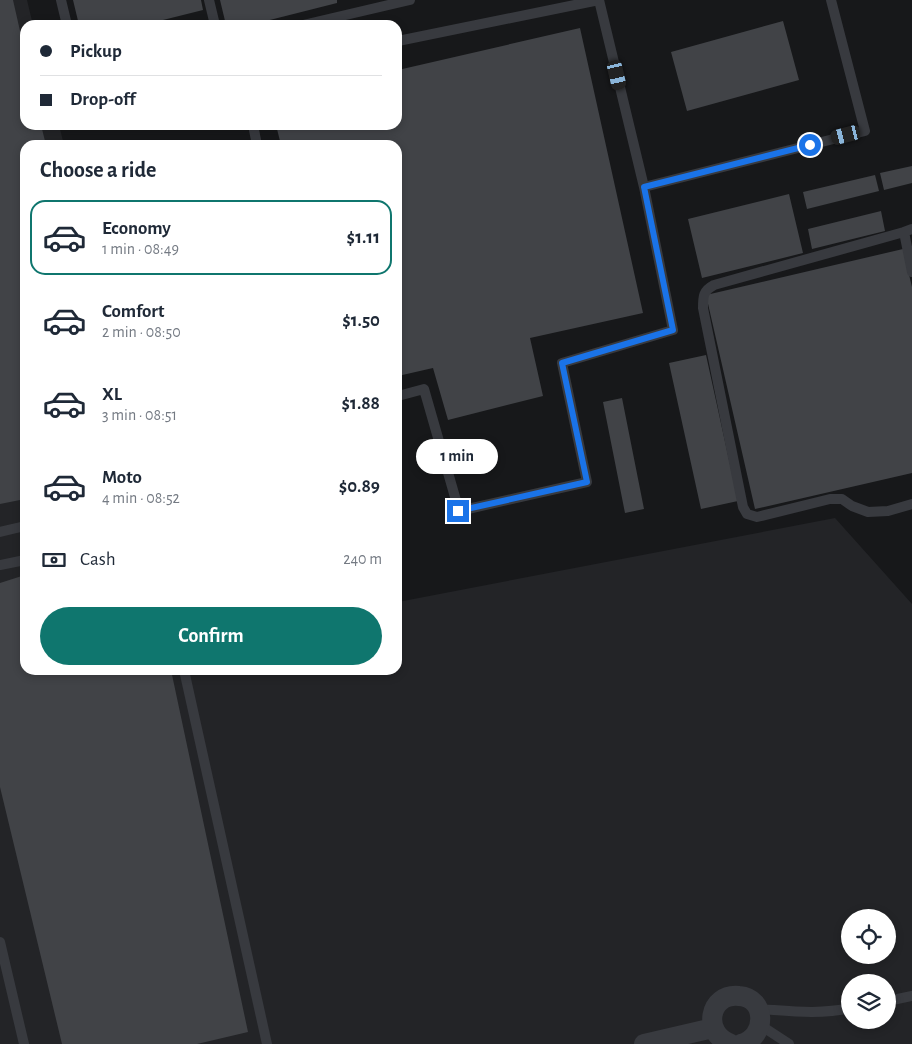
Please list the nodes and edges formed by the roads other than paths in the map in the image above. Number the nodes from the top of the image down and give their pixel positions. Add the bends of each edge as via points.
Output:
1 (61, 0) edge
2 (209, 0) edge
3 (410, 0) edge
4 (599, 0) edge
5 (831, 0) edge
6 (386, 3) edge
7 (66, 20) edge
8 (214, 20) edge
9 (322, 20) edge
10 (402, 40) edge
11 (644, 187) junction
12 (908, 231) edge
13 (912, 272) edge
14 (402, 395) edge
15 (912, 504) edge
16 (20, 527) edge
17 (0, 532) edge
18 (20, 561) edge
19 (0, 565) edge
20 (185, 675) edge
21 (0, 942) edge
22 (912, 996) edge
23 (896, 999) edge
24 (841, 1010) edge
25 (759, 1017) junction
26 (713, 1028) junction
27 (24, 1044) edge
28 (266, 1044) edge
29 (644, 1044) edge
30 (731, 1044) edge
31 (741, 1044) edge
32 (789, 1044) edge

1 - 7 lane
2 - 8 lane
3 - 6 lane
4 - 10 lane
4 - 11 lane
5 - 11 lane via 865,130
6 - 9 lane
11 - 14 lane via 673,330 562,363 587,482 458,511 424,389
12 - 13 lane
12 - 15 lane via 714,285 703,295 703,308 741,501 747,514 757,517 830,499 842,499 868,512 888,511
16 - 17 lane
18 - 19 lane
20 - 28 lane
21 - 27 lane
22 - 23 lane
24 - 25 lane
25 - 26 street via 749,999 730,996 718,1003 712,1015
25 - 31 street via 755,1036
25 - 32 lane
26 - 29 street
26 - 30 street via 720,1039

